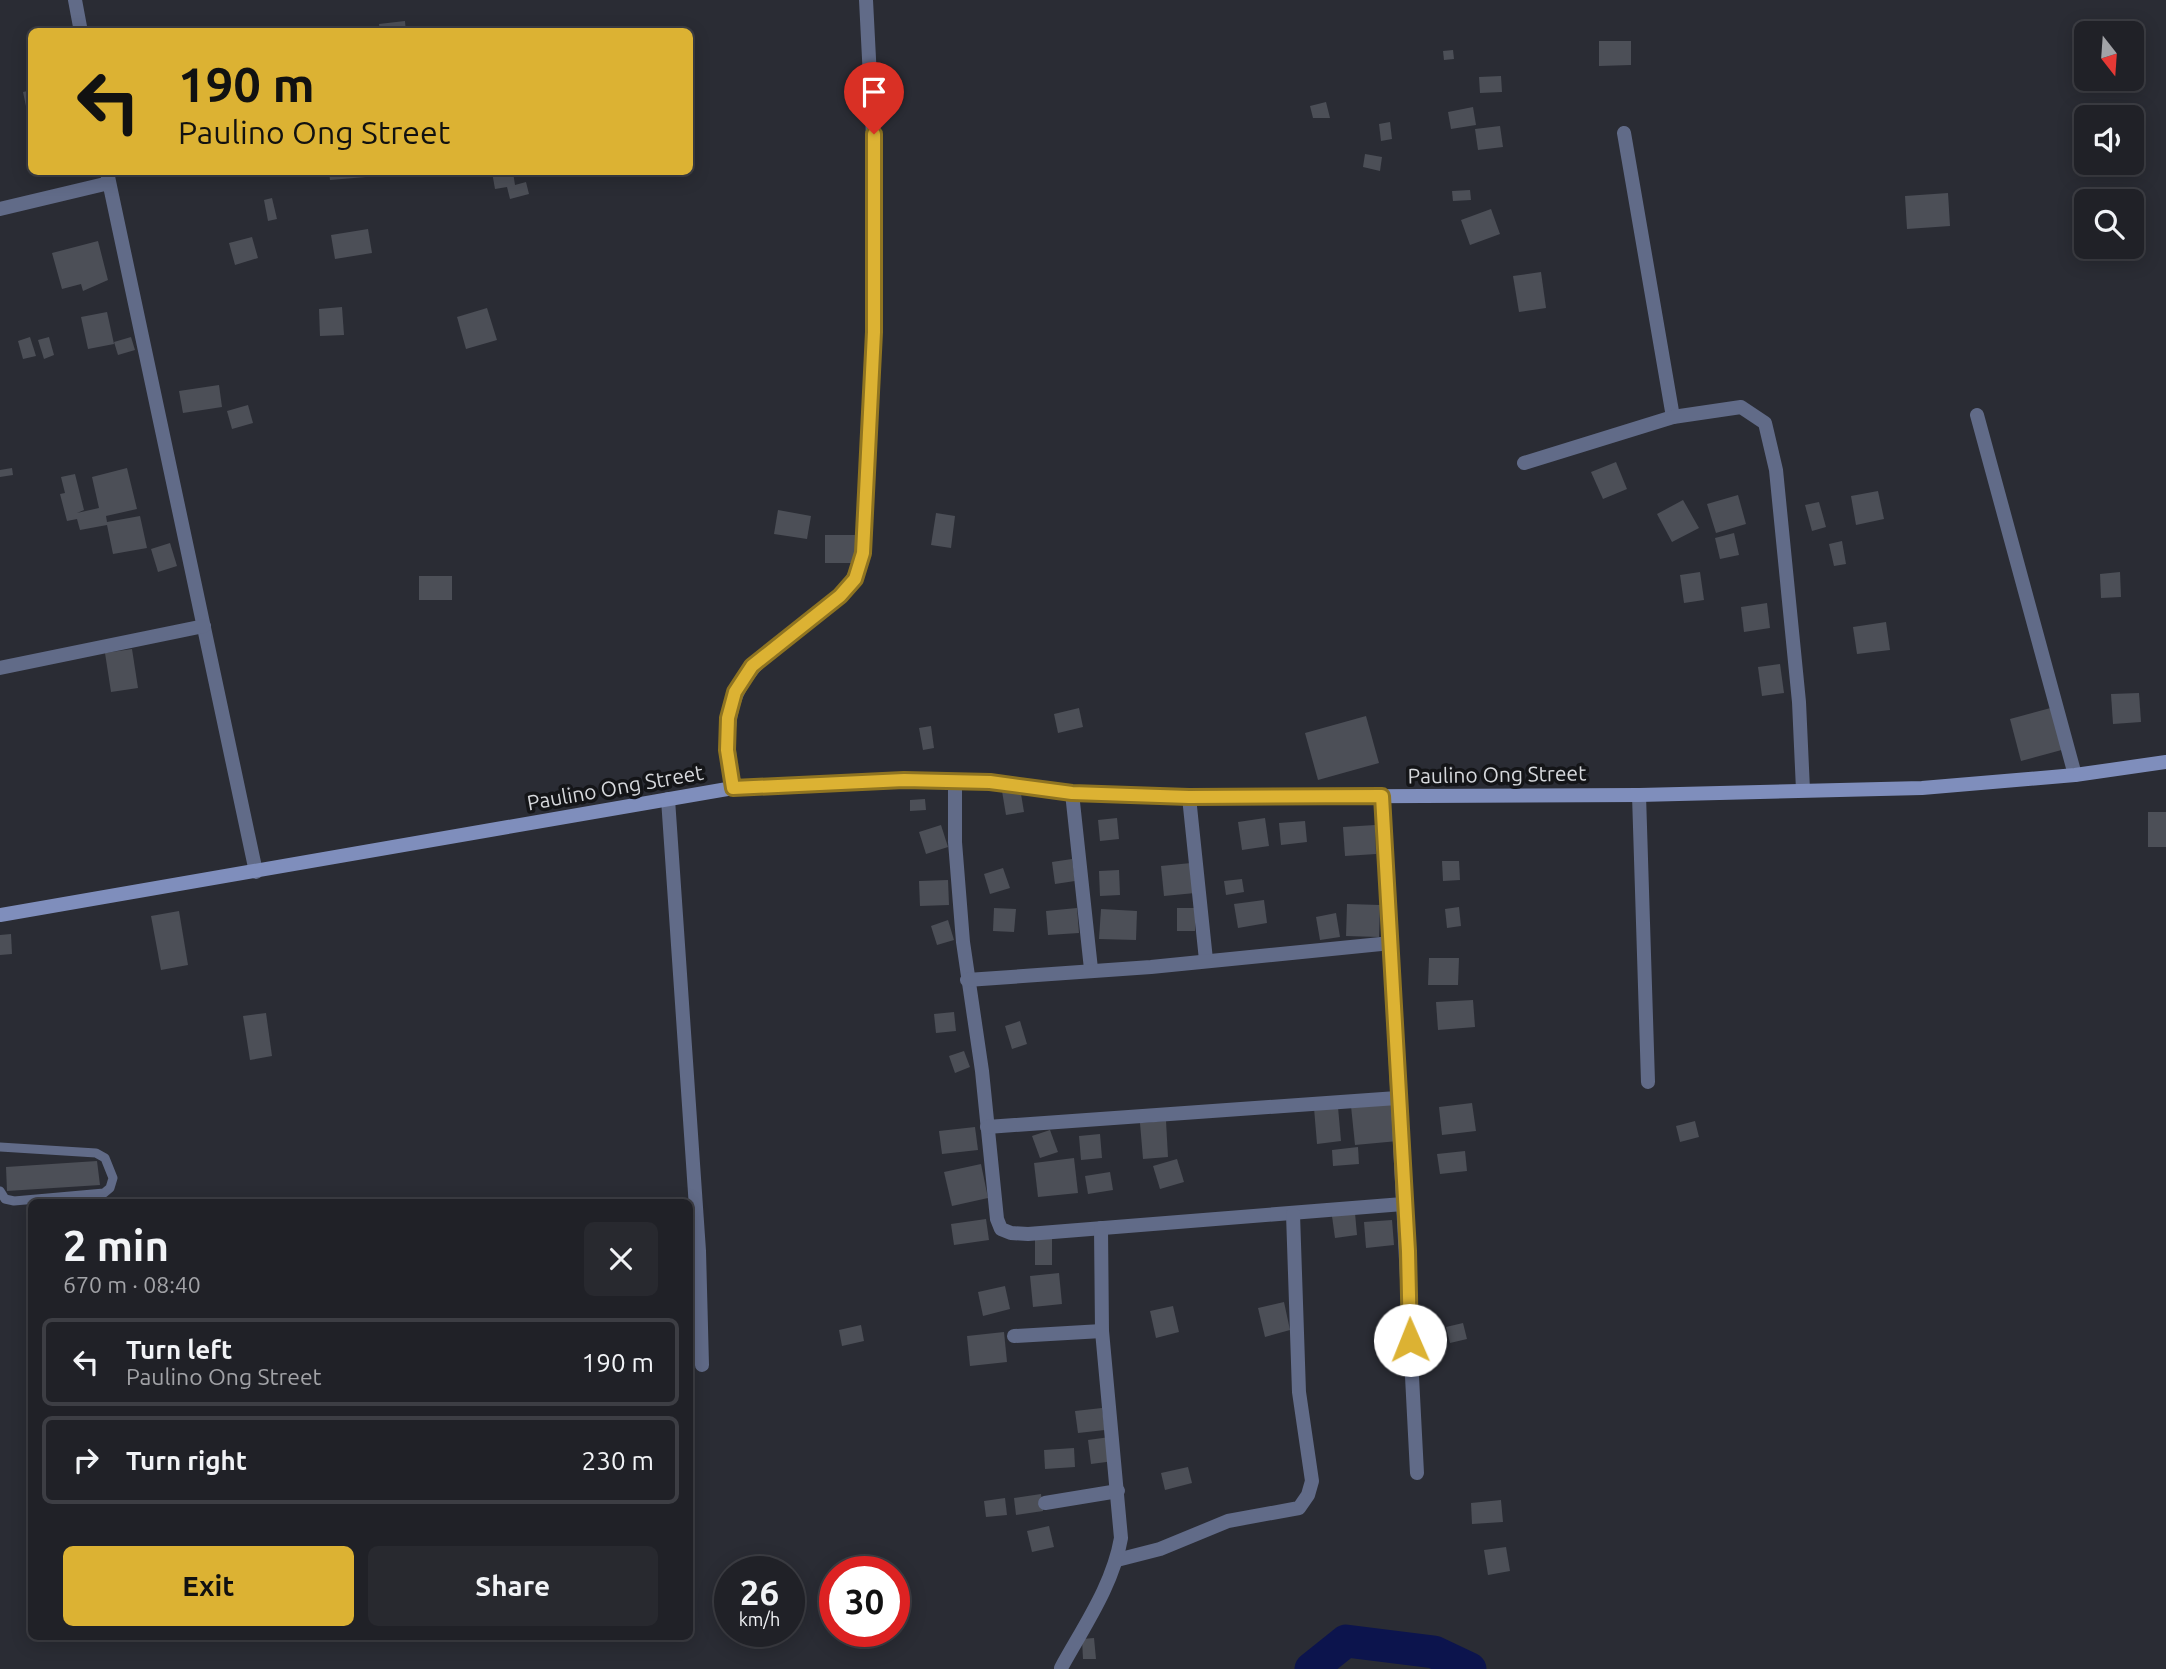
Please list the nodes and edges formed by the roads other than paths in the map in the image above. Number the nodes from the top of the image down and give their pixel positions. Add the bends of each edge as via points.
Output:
1 (75, 0) edge
2 (866, 0) edge
3 (80, 28) edge
4 (1624, 133) dead end
5 (108, 177) edge
6 (0, 209) edge
7 (1977, 415) dead end
8 (1673, 417) junction
9 (1524, 463) dead end
10 (204, 626) junction
11 (0, 668) edge
12 (2166, 762) edge
13 (2075, 775) junction
14 (955, 783) junction
15 (733, 788) junction
16 (1803, 790) junction
17 (1072, 793) junction
18 (1639, 795) junction
19 (1382, 796) junction
20 (1189, 797) junction
21 (668, 799) junction
22 (256, 872) junction
23 (0, 915) edge
24 (1391, 943) junction
25 (1206, 960) junction
26 (1091, 969) junction
27 (967, 980) junction
28 (1648, 1082) dead end
29 (1397, 1098) junction
30 (987, 1127) junction
31 (0, 1147) edge
32 (0, 1191) edge
33 (37, 1199) edge
34 (28, 1200) edge
35 (1403, 1204) junction
36 (1293, 1214) junction
37 (1101, 1228) junction
38 (1102, 1331) junction
39 (1014, 1336) dead end
40 (702, 1365) dead end
41 (1418, 1473) dead end
42 (1118, 1491) junction
43 (1045, 1503) dead end
44 (1117, 1560) junction
45 (1061, 1668) edge

1 - 3 street
2 - 15 street via 874,156 874,332 863,553 855,579 840,596 752,666 735,692 727,750
4 - 8 street
5 - 6 street
5 - 10 street
7 - 13 street
8 - 9 street
8 - 16 street via 1741,407 1765,423 1770,437 1799,702
10 - 11 street
10 - 22 street
12 - 13 street, Paulino Ong Street
13 - 16 street, Paulino Ong Street via 1922,788
14 - 15 street, Paulino Ong Street via 847,781
14 - 17 street, Paulino Ong Street via 990,782
14 - 27 street via 955,842
15 - 21 street, Paulino Ong Street
16 - 18 street, Paulino Ong Street
17 - 20 street, Paulino Ong Street
17 - 26 street
18 - 19 street, Paulino Ong Street
18 - 28 street
19 - 20 street, Paulino Ong Street
19 - 24 street
20 - 25 street
21 - 22 street, Paulino Ong Street
21 - 40 street
22 - 23 street, Paulino Ong Street
24 - 25 street
24 - 29 street
25 - 26 street
26 - 27 street
27 - 30 street
29 - 30 street
29 - 35 street
30 - 37 street via 1000,1229 1028,1234
31 - 33 lane via 96,1153 105,1158 113,1178 110,1188 96,1194
32 - 34 lane via 5,1199
35 - 36 street
35 - 41 street
36 - 37 street
36 - 44 street via 1299,1392 1312,1481 1308,1495 1299,1508 1228,1521 1160,1549
37 - 38 street
38 - 39 street
38 - 42 street
42 - 43 street
42 - 44 street via 1121,1538
44 - 45 street

